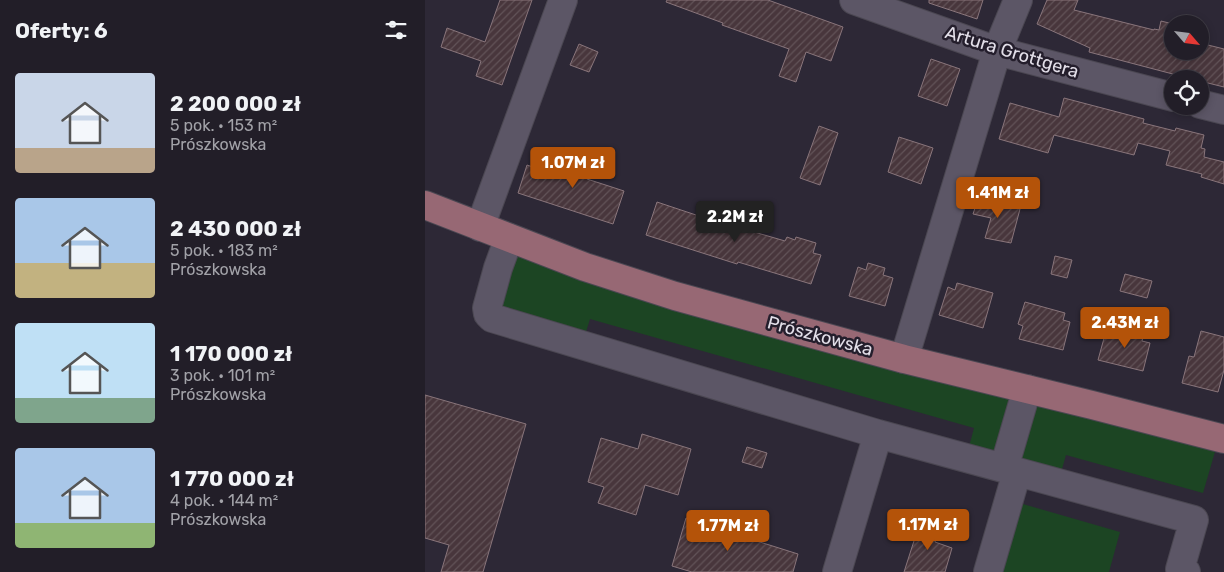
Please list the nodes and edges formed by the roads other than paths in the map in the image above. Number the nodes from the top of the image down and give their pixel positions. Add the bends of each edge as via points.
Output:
1 (563, 0) edge
2 (854, 0) edge
3 (1018, 0) edge
4 (997, 51) junction
5 (1164, 95) edge
6 (1209, 106) edge
7 (1224, 110) edge
8 (425, 205) edge
9 (480, 227) junction
10 (509, 238) junction
11 (904, 359) junction
12 (1027, 389) junction
13 (877, 434) junction
14 (1224, 439) edge
15 (1011, 470) junction
16 (837, 572) edge
17 (988, 572) edge
18 (1186, 572) edge

1 - 9 street
2 - 4 street, Artura Grottgera
3 - 4 street
4 - 5 street, Artura Grottgera
4 - 11 street
6 - 7 street
8 - 9 main road, Prószkowska
9 - 10 main road, Prószkowska
10 - 11 main road, Prószkowska via 675,296
10 - 13 street via 487,308 492,318
11 - 12 main road, Prószkowska
12 - 14 main road, Prószkowska
12 - 15 street
13 - 15 street
13 - 16 street
15 - 17 street
15 - 18 street via 1194,520 1180,569

